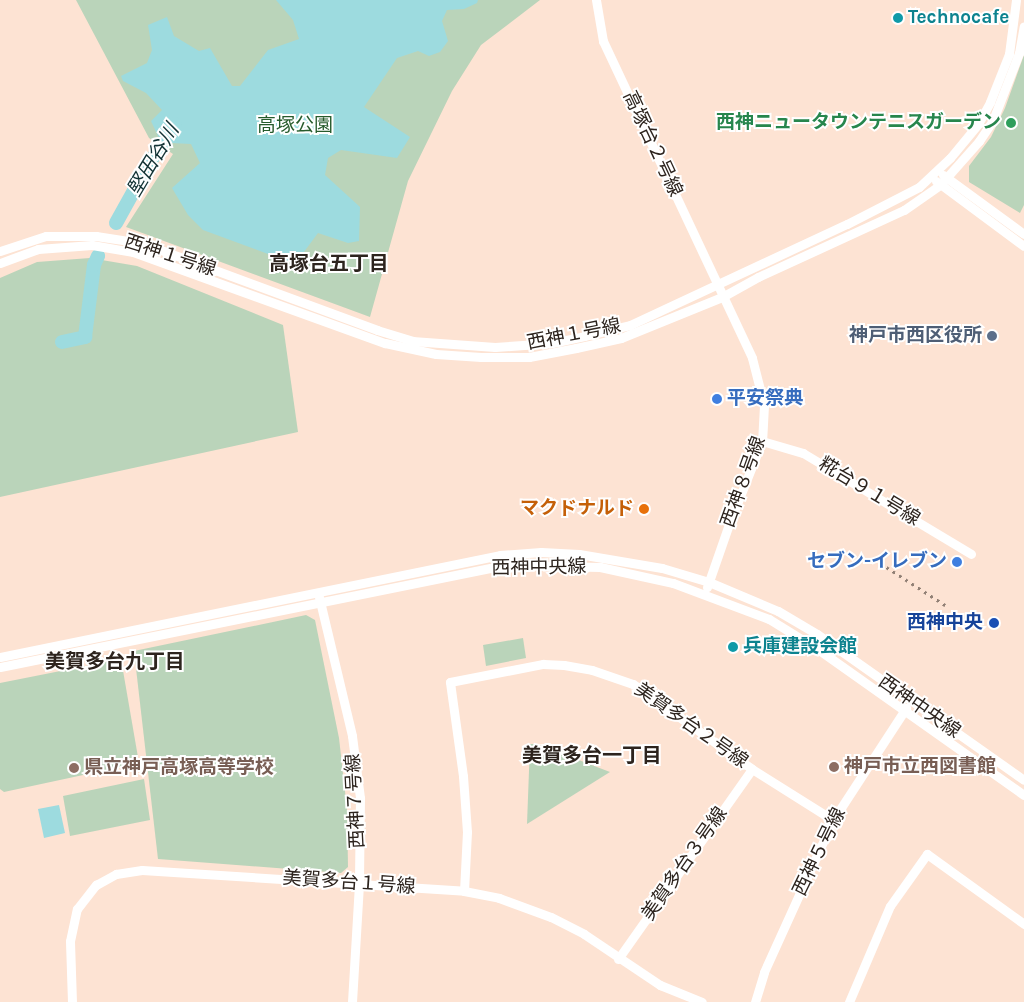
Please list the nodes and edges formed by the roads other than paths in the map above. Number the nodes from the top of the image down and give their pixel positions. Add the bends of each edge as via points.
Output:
1 (596, 0) edge
2 (1016, 0) edge
3 (1024, 26) edge
4 (934, 173) junction
5 (943, 182) junction
6 (1024, 234) edge
7 (1024, 246) edge
8 (0, 251) edge
9 (0, 263) edge
10 (716, 285) junction
11 (722, 297) junction
12 (761, 444) junction
13 (971, 554) dead end
14 (709, 582) junction
15 (318, 591) junction
16 (705, 594) junction
17 (321, 602) junction
18 (0, 657) edge
19 (0, 667) edge
20 (911, 701) junction
21 (904, 712) junction
22 (752, 769) junction
23 (1024, 780) edge
24 (1024, 795) edge
25 (833, 820) junction
26 (359, 884) junction
27 (464, 891) junction
28 (1024, 924) edge
29 (618, 958) junction
30 (72, 1002) edge
31 (352, 1002) edge
32 (702, 1002) edge
33 (754, 1002) edge
34 (849, 1002) edge

1 - 10 street, 高塚台２号線 via 603,41
2 - 4 street, 西神１号線 via 1009,54 990,102 978,124
3 - 5 street, 西神１号線 via 1019,53 993,120
4 - 5 street
4 - 10 street, 西神１号線 via 919,187 847,224
5 - 6 street
5 - 7 street
5 - 11 street, 西神１号線 via 904,210 758,277
8 - 10 street, 西神１号線 via 46,236 96,236 142,243 377,330 412,340 495,347 552,344 630,325
9 - 11 street, 西神１号線 via 38,249 92,245 133,252 385,343 436,354 481,357 529,357 621,338
10 - 11 street, 高塚台２号線
11 - 12 street, 西神８号線 via 752,358 764,405
12 - 13 street, 糀台９１号線 via 803,453
12 - 14 street, 西神８号線
14 - 15 street, 西神中央線 via 640,563 541,552 500,555
14 - 16 street, 西神８号線
14 - 20 street, 西神中央線 via 778,611 817,634
15 - 17 street, 西神７号線
15 - 18 street, 西神中央線
16 - 17 street, 西神中央線 via 673,583 600,567 505,565
16 - 21 street, 西神中央線 via 769,619
17 - 19 street, 西神中央線
17 - 26 street, 西神７号線 via 353,745 360,798
20 - 21 street, 西神５号線
20 - 23 street, 西神中央線
21 - 24 street, 西神中央線
21 - 25 street, 西神５号線
22 - 25 street, 美賀多台２号線
22 - 27 street, 美賀多台２号線 via 633,684 592,670 543,664 450,682 467,832
22 - 29 street, 美賀多台３号線
25 - 33 street, 西神５号線 via 764,972
26 - 27 street, 美賀多台１号線
26 - 30 street, 美賀多台１号線 via 142,870 116,874 96,885 78,909 70,941
26 - 31 street, 西神７号線
27 - 29 street, 美賀多台１号線 via 501,899 551,917 584,934
28 - 34 street via 927,854 890,906
29 - 32 street, 美賀多台１号線 via 660,985

